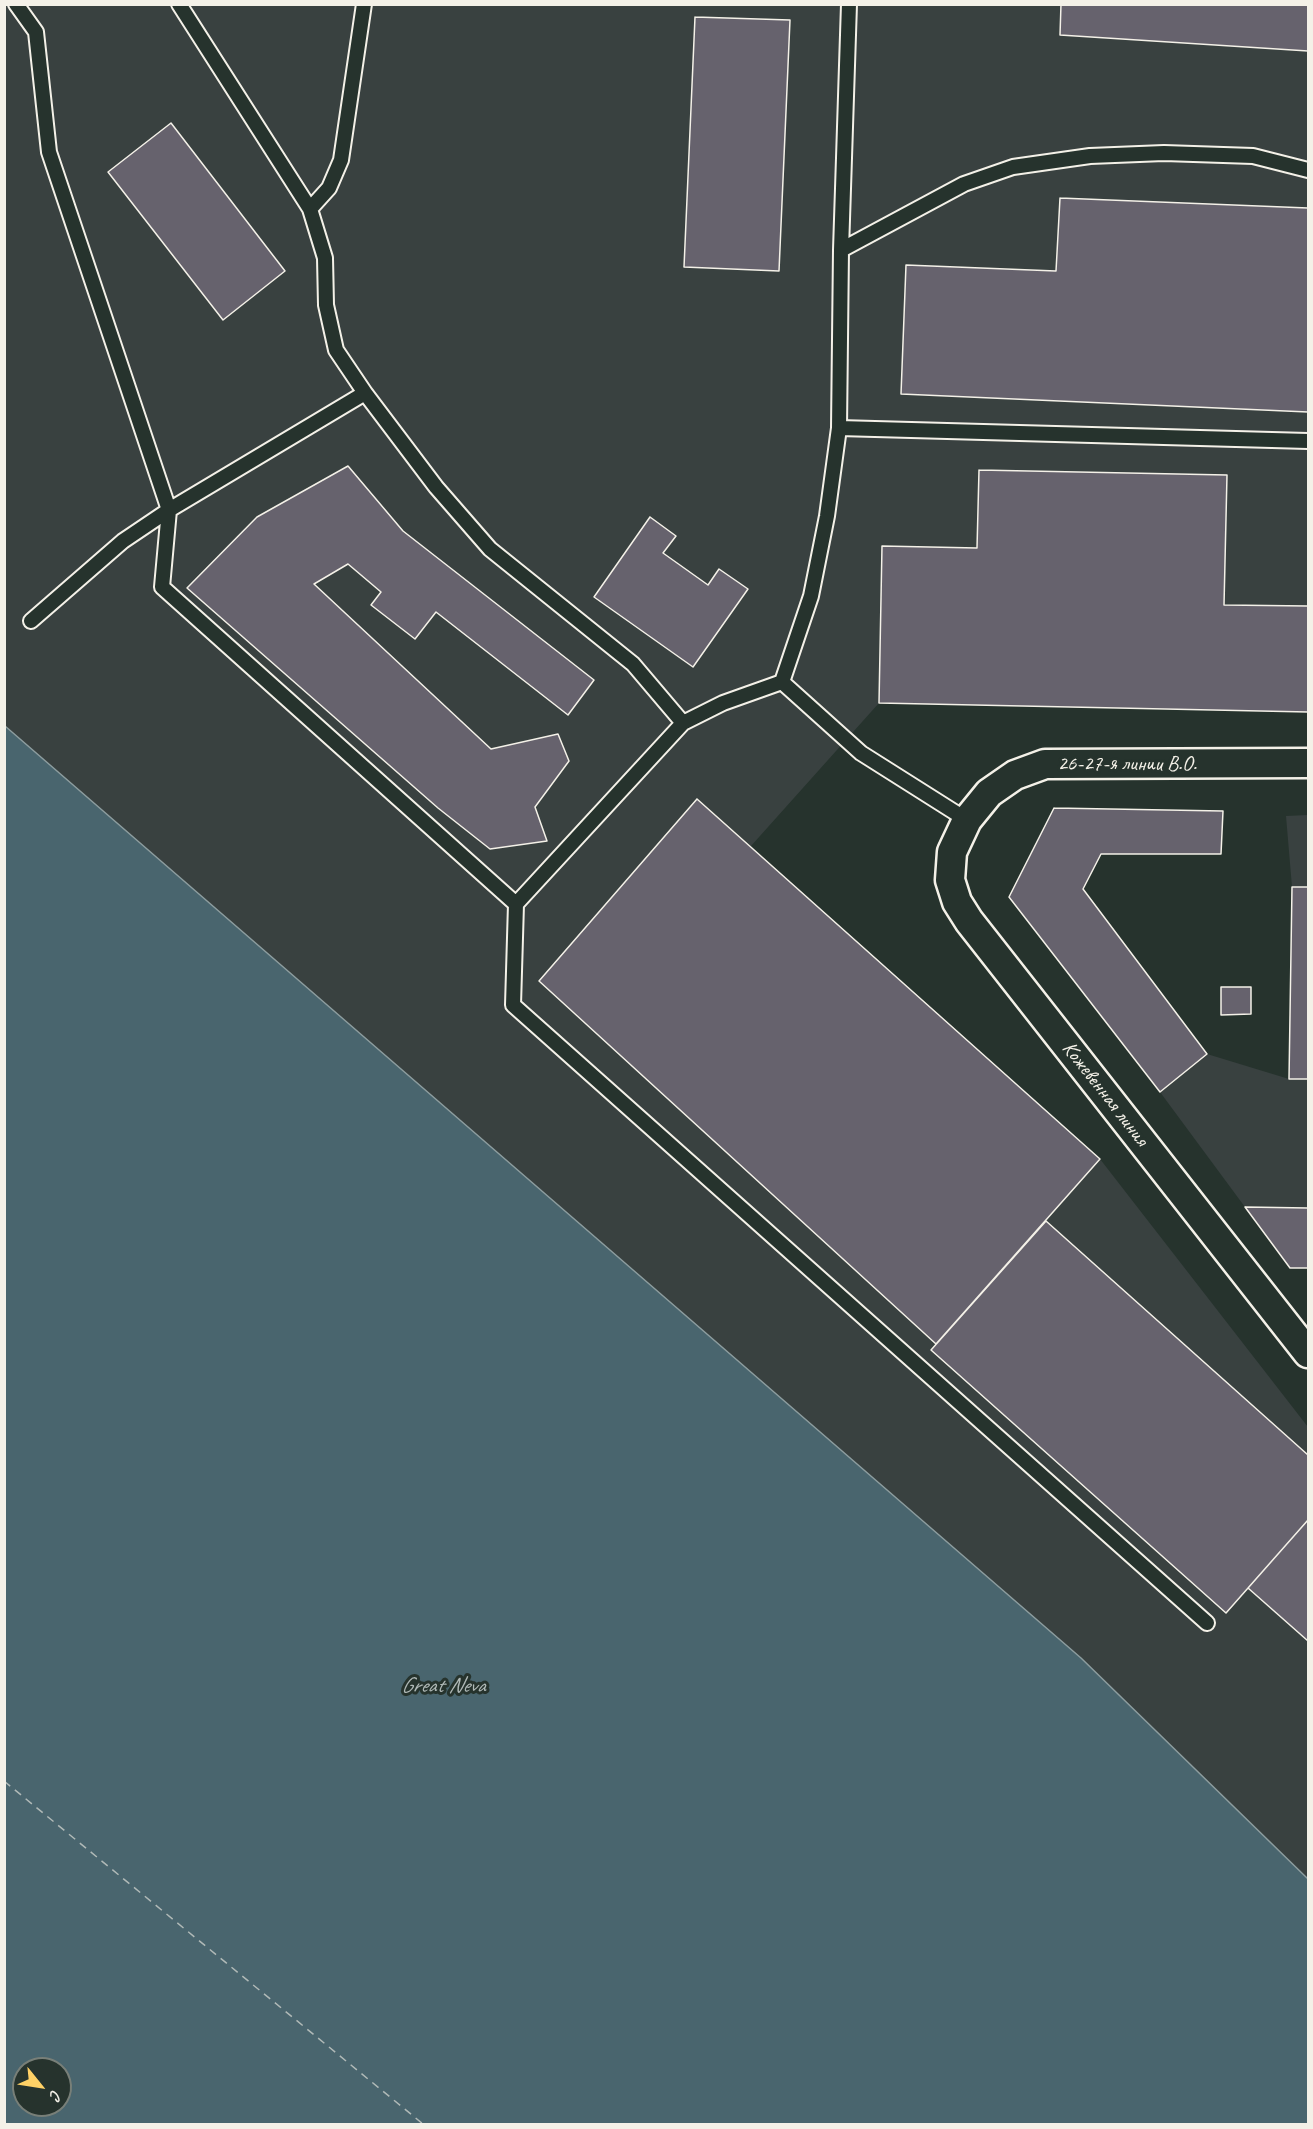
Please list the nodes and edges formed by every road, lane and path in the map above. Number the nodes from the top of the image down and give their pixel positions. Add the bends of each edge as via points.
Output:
1 (16, 4) edge
2 (179, 4) edge
3 (363, 4) edge
4 (849, 4) edge
5 (1308, 170) edge
6 (310, 209) junction
7 (841, 250) junction
8 (365, 393) junction
9 (839, 428) junction
10 (1308, 441) edge
11 (170, 510) junction
12 (31, 621) dead end
13 (782, 682) junction
14 (683, 723) junction
15 (1308, 763) edge
16 (967, 820) junction
17 (516, 904) junction
18 (1308, 1353) edge
19 (1207, 1623) dead end

1 - 11 lane via 36,32 49,152
2 - 6 lane
3 - 6 lane via 341,160 329,188
4 - 7 lane
5 - 7 lane via 1253,156 1164,153 1090,156 1013,167 964,184
6 - 8 lane via 325,258 326,305 336,350
7 - 9 lane
8 - 11 lane
8 - 14 lane via 436,487 490,549 633,664
9 - 10 lane
9 - 13 lane via 811,596
11 - 12 lane via 123,541
11 - 17 lane via 162,587
13 - 14 lane via 723,703
13 - 16 lane via 861,753
14 - 17 lane
15 - 16 street, 26-27-я линии В.О. via 1045,764 1015,775 989,793
16 - 18 street, Кожевенная линия via 952,852 950,880 957,902
17 - 19 lane via 513,1005

